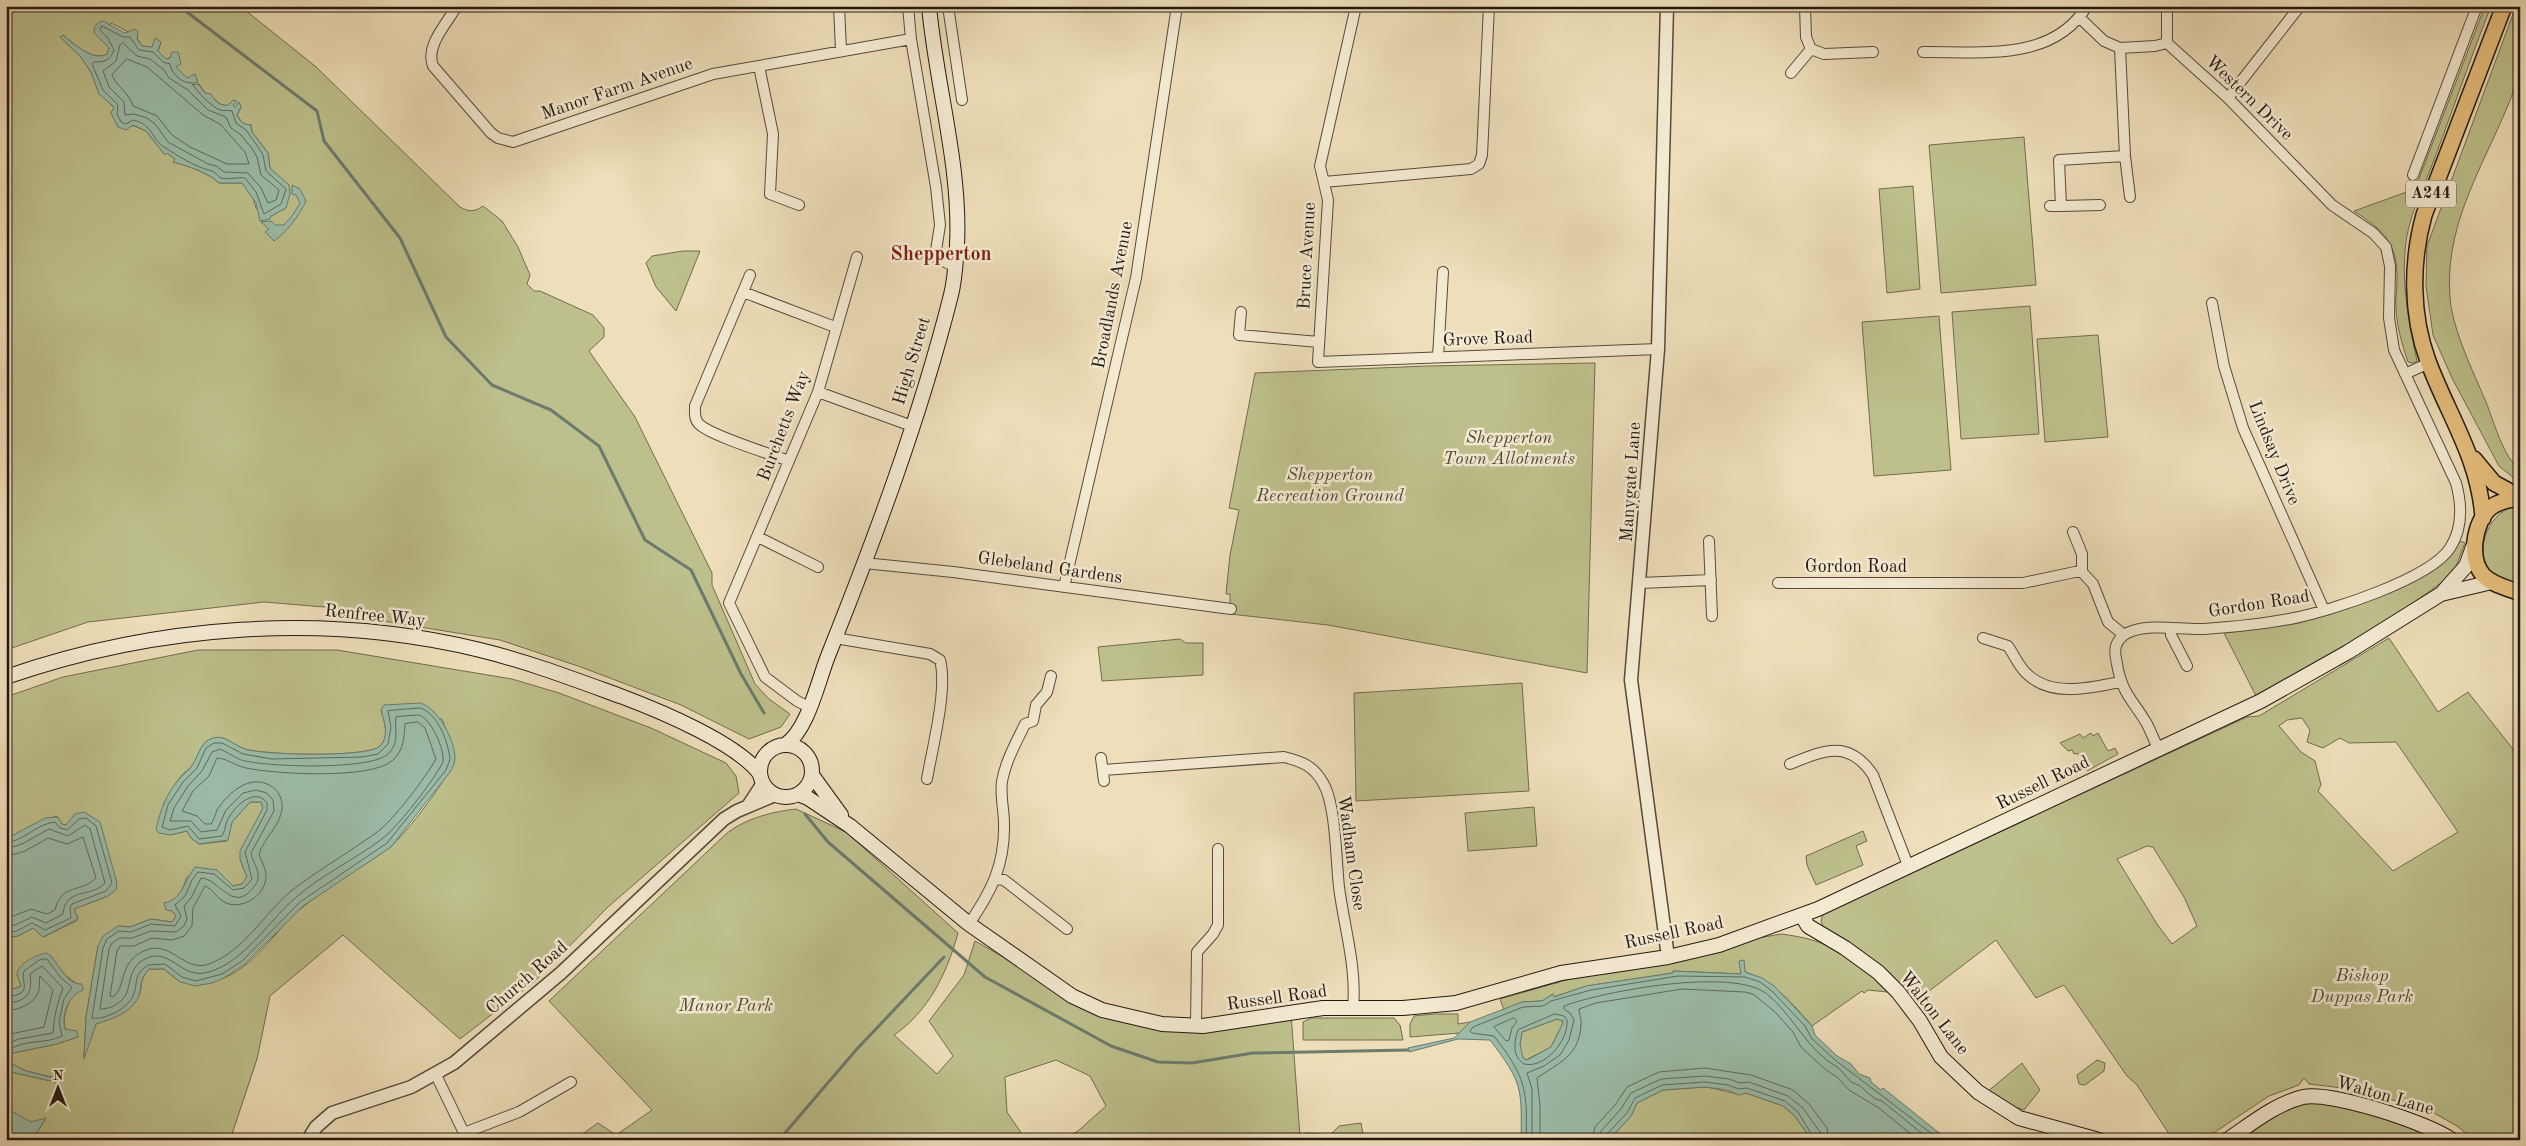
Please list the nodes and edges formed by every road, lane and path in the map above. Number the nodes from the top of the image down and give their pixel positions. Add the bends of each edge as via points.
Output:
1 (457, 6) edge
2 (839, 6) edge
3 (908, 6) edge
4 (929, 6) edge
5 (948, 6) edge
6 (1177, 6) edge
7 (1356, 6) edge
8 (1489, 6) edge
9 (1667, 6) edge
10 (1805, 6) edge
11 (2087, 6) edge
12 (2167, 6) edge
13 (2300, 6) edge
14 (2477, 6) edge
15 (2504, 6) edge
16 (2080, 18) junction
17 (950, 25) junction
18 (930, 27) junction
19 (911, 40) junction
20 (2167, 44) junction
21 (2120, 48) junction
22 (1810, 49) junction
23 (841, 50) junction
24 (1873, 52) dead end
25 (1922, 52) dead end
26 (759, 66) junction
27 (1791, 73) dead end
28 (940, 94) junction
29 (2228, 98) junction
30 (2125, 156) junction
31 (2413, 175) dead end
32 (1324, 182) junction
33 (2130, 197) dead end
34 (799, 205) dead end
35 (2100, 205) dead end
36 (857, 257) dead end
37 (956, 267) junction
38 (1443, 272) dead end
39 (750, 275) dead end
40 (743, 292) junction
41 (2212, 303) dead end
42 (1241, 312) dead end
43 (835, 327) junction
44 (1319, 342) junction
45 (1658, 349) junction
46 (1438, 357) junction
47 (1318, 362) joint
48 (2429, 363) junction
49 (2404, 374) junction
50 (818, 392) junction
51 (912, 426) junction
52 (2471, 456) junction
53 (789, 461) junction
54 (2520, 498) edge
55 (2483, 518) junction
56 (2073, 532) dead end
57 (2456, 536) joint
58 (758, 537) junction
59 (1709, 541) dead end
60 (2474, 547) junction
61 (864, 563) junction
62 (818, 568) dead end
63 (2082, 572) junction
64 (1711, 580) junction
65 (2492, 582) junction
66 (1640, 583) junction
67 (1778, 583) dead end
68 (1064, 587) junction
69 (2520, 593) edge
70 (2441, 594) junction
71 (1231, 609) dead end
72 (2324, 610) junction
73 (1712, 616) dead end
74 (2171, 629) junction
75 (2124, 635) junction
76 (835, 638) junction
77 (1983, 638) dead end
78 (2187, 666) dead end
79 (1051, 676) dead end
80 (6, 677) edge
81 (2120, 682) junction
82 (808, 709) junction
83 (727, 746) junction
84 (785, 746) junction
85 (2158, 748) junction
86 (768, 753) junction
87 (806, 754) junction
88 (1101, 758) dead end
89 (1790, 764) dead end
90 (1102, 770) junction
91 (812, 775) junction
92 (762, 778) junction
93 (926, 779) dead end
94 (1104, 781) dead end
95 (798, 794) junction
96 (775, 795) junction
97 (748, 806) junction
98 (850, 826) junction
99 (1218, 849) dead end
100 (1909, 868) junction
101 (995, 879) junction
102 (1802, 916) junction
103 (968, 924) junction
104 (1067, 929) dead end
105 (1668, 957) junction
106 (1353, 1008) junction
107 (1196, 1026) junction
108 (436, 1075) junction
109 (571, 1082) dead end
110 (308, 1140) edge
111 (2099, 1140) edge
112 (2227, 1140) edge
113 (2452, 1140) edge

1 - 26 street, Manor Farm Avenue via 431,48 430,60 492,133 505,140 522,140 592,113 713,74
2 - 23 street
3 - 19 street
4 - 18 main road, High Street
5 - 17 street
6 - 68 street, Broadlands Avenue via 1136,278
7 - 32 street, Bruce Avenue via 1320,166
8 - 32 street via 1479,164 1471,169
9 - 45 street, Manygate Lane
10 - 22 street via 1806,37
11 - 16 street
12 - 20 street
13 - 29 street
14 - 31 street
15 - 48 main road, A244 via 2430,196 2419,233 2415,292 2421,336
16 - 21 street via 2104,41
16 - 25 street via 2066,31 2036,47
17 - 18 street
17 - 28 street via 961,95
18 - 28 main road, High Street
19 - 23 street, Manor Farm Avenue
19 - 37 street via 937,196 940,225 935,256
20 - 21 street
20 - 29 street, Western Drive
21 - 30 street
22 - 24 street via 1824,54
22 - 27 street
23 - 26 street, Manor Farm Avenue
26 - 34 street via 773,134 770,194
28 - 37 main road, High Street via 956,196
29 - 49 street, Western Drive via 2332,205 2373,233 2386,247 2390,266 2391,334
30 - 33 street
30 - 35 street via 2054,160 2057,203
32 - 44 street, Bruce Avenue via 1328,200
36 - 43 street, Burchetts Way
37 - 51 main road, High Street via 946,315
38 - 46 street
39 - 40 street
40 - 43 street
40 - 53 street via 694,414 698,423 710,432
41 - 72 street, Lindsay Drive via 2224,366 2244,428
42 - 44 street via 1239,335
43 - 50 street, Burchetts Way
44 - 47 street, Bruce Avenue
45 - 46 street, Grove Road
45 - 66 street, Manygate Lane
46 - 47 street, Grove Road
48 - 49 street
48 - 52 main road, A244
49 - 57 street, Western Drive via 2456,482 2461,500
50 - 51 street
50 - 53 street, Burchetts Way
51 - 61 main road, High Street
52 - 54 main road, A244 via 2494,482
52 - 55 main road, A244
53 - 58 street, Burchetts Way
54 - 55 main road via 2499,502
55 - 60 main road
56 - 63 street via 2082,554
57 - 72 street, Gordon Road via 2449,549 2426,570
58 - 62 street
58 - 82 street, Burchetts Way via 729,603 765,677
59 - 64 street
60 - 65 main road via 2478,568
60 - 70 main road via 2466,566
61 - 68 street, Glebeland Gardens
61 - 76 main road, High Street
63 - 67 street, Gordon Road via 2023,583
63 - 75 street via 2093,584 2108,622
64 - 66 street
64 - 73 street
65 - 69 main road
65 - 70 main road, Russell Road
66 - 105 street, Manygate Lane via 1631,680
68 - 71 street, Glebeland Gardens
70 - 85 main road, Russell Road via 2261,701
72 - 74 street, Gordon Road via 2294,618 2203,629
74 - 75 street, Gordon Road via 2138,629
74 - 78 street
75 - 81 street via 2115,651
76 - 82 main road, High Street
76 - 93 street via 930,654 940,660 939,709
77 - 81 street via 2008,646 2025,672 2044,684 2082,689
79 - 101 street via 1047,692 1036,704 1033,721 1026,724 1005,768 1002,784 1003,845
80 - 83 main road, Renfree Way via 59,660 162,637 268,629 371,633 424,639 528,663 641,704
81 - 85 street
82 - 84 main road, High Street via 796,735
82 - 87 main road, High Street
83 - 86 main road, Renfree Way
83 - 92 main road, Renfree Way via 750,761
84 - 86 main road
84 - 87 main road via 793,746
85 - 100 main road, Russell Road
86 - 92 main road via 763,759
87 - 91 main road
88 - 90 street
89 - 100 street via 1829,750 1854,754 1865,763 1873,775
90 - 94 street
90 - 106 street, Wadham Close via 1284,757 1301,761 1314,769 1330,800 1339,888 1353,974
91 - 95 main road via 805,790
91 - 98 main road, Russell Road
92 - 96 main road
92 - 97 street, Church Road
95 - 96 main road via 790,797
95 - 98 main road, Russell Road
96 - 97 street, Church Road
97 - 108 street, Church Road via 724,819 561,973
98 - 103 main road, Russell Road
99 - 107 street via 1218,925 1197,952
100 - 102 main road, Russell Road
101 - 103 street via 988,898
101 - 104 street via 1004,880
102 - 105 main road, Russell Road via 1719,945
102 - 111 main road, Walton Lane via 1808,926 1878,972 1920,1021 1941,1057 1978,1092 2019,1118
103 - 107 main road, Russell Road via 1087,1003 1162,1024
105 - 106 main road, Russell Road via 1561,973 1456,1003
106 - 107 main road, Russell Road via 1323,1008
108 - 109 street via 464,1133 519,1112
108 - 110 street, Church Road via 388,1096 332,1113 316,1127
112 - 113 main road, Walton Lane via 2265,1114 2306,1097 2321,1097 2377,1110 2434,1129

